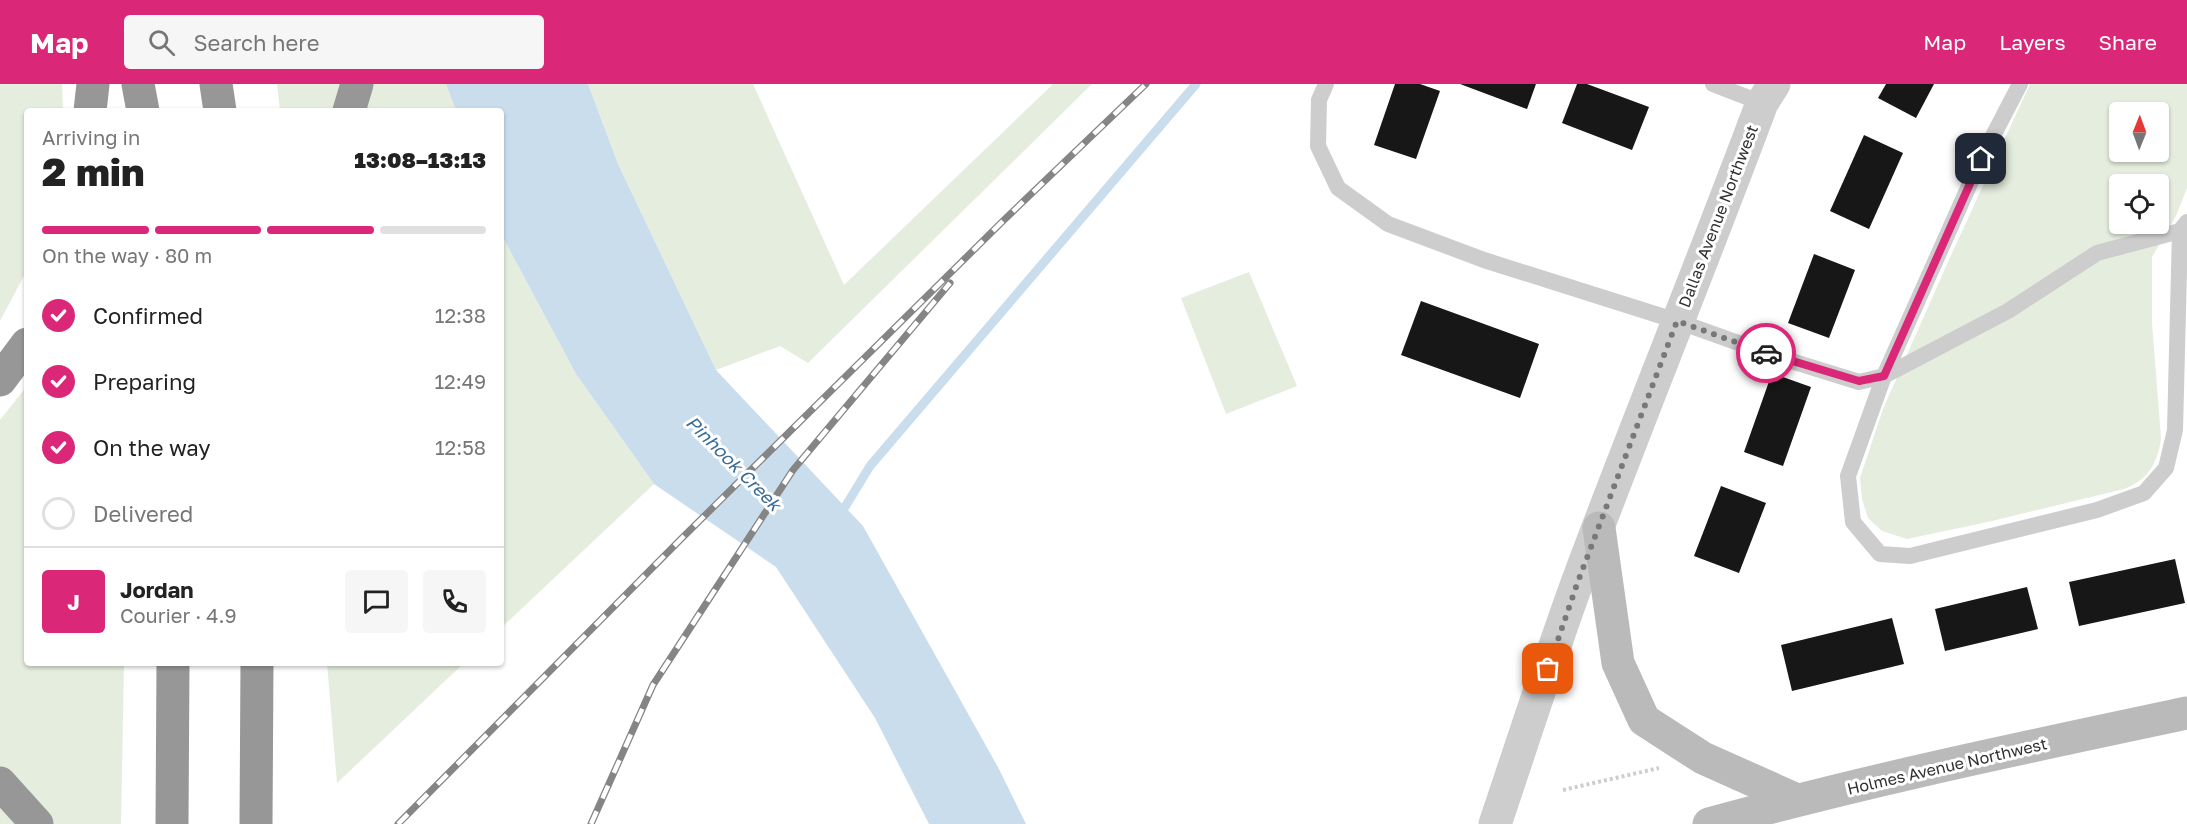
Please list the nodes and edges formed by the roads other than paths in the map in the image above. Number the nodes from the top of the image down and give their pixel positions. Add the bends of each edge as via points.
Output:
1 (93, 84) edge
2 (138, 84) edge
3 (216, 84) edge
4 (357, 84) edge
5 (1326, 84) edge
6 (1713, 84) edge
7 (2020, 84) edge
8 (1768, 94) edge
9 (90, 108) edge
10 (142, 108) edge
11 (220, 108) edge
12 (350, 108) edge
13 (2183, 227) edge
14 (1677, 321) junction
15 (24, 348) edge
16 (1884, 376) junction
17 (0, 380) edge
18 (1599, 528) junction
19 (173, 666) edge
20 (257, 666) edge
21 (2187, 713) edge
22 (0, 783) edge
23 (1797, 800) junction
24 (37, 824) edge
25 (172, 824) edge
26 (256, 824) edge
27 (1495, 824) edge
28 (1709, 824) edge

1 - 9 highway
2 - 10 highway
3 - 11 highway
4 - 12 highway
5 - 14 lane via 1319,100 1318,146 1338,188 1388,224 1484,260
6 - 8 lane
7 - 16 lane via 1981,159
8 - 14 street, Dallas Avenue Northwest
13 - 16 lane via 2097,253 2008,311
13 - 16 lane via 2175,430 2166,468 2144,493 2097,510 1910,556 1880,554 1852,522 1848,477
14 - 16 lane via 1859,381
14 - 18 street, Dallas Avenue Northwest
15 - 17 highway
18 - 23 main road via 1618,663 1644,720 1703,758
18 - 27 street, Dallas Avenue Northwest
19 - 25 highway
20 - 26 highway
21 - 23 main road, Holmes Avenue Northwest
22 - 24 highway
23 - 28 main road, Holmes Avenue Northwest

